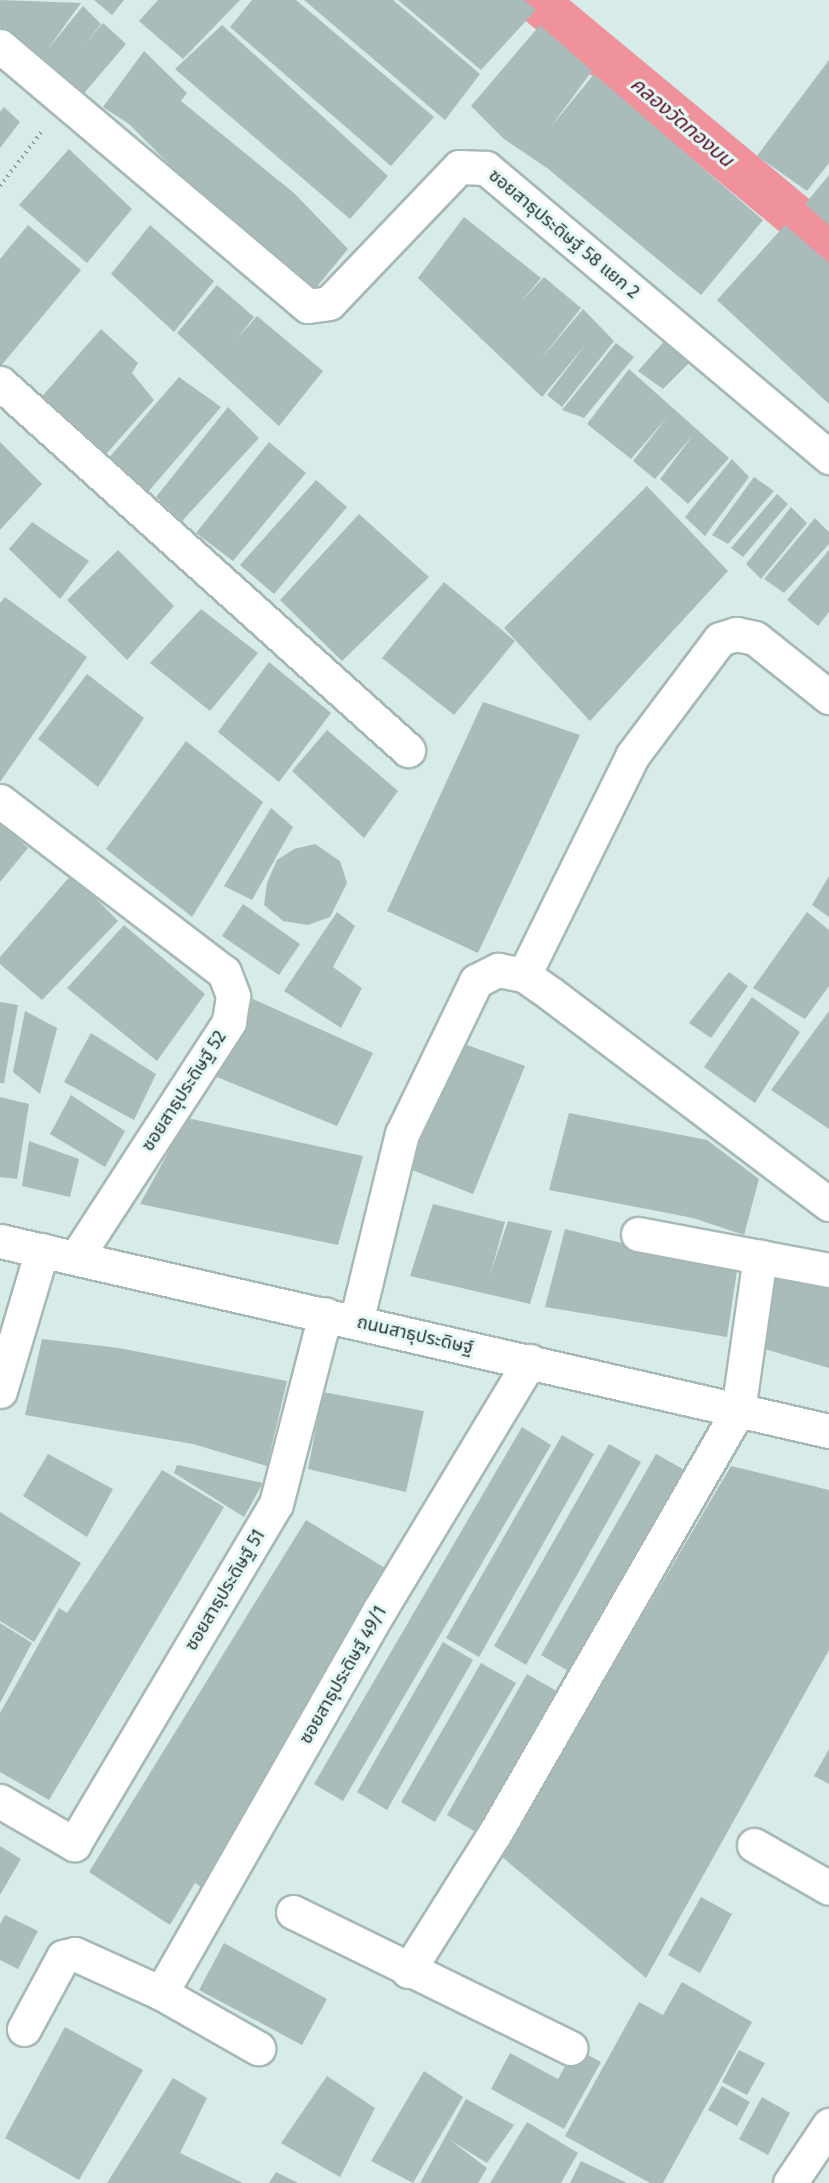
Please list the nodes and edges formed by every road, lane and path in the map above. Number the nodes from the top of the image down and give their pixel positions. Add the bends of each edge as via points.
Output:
1 (0, 46) edge
2 (65, 101) junction
3 (0, 186) edge
4 (0, 383) edge
5 (829, 457) edge
6 (829, 697) edge
7 (408, 750) dead end
8 (0, 801) edge
9 (524, 975) junction
10 (829, 1204) edge
11 (638, 1234) dead end
12 (0, 1242) edge
13 (42, 1251) junction
14 (760, 1257) junction
15 (76, 1258) junction
16 (829, 1270) edge
17 (325, 1314) junction
18 (356, 1322) junction
19 (530, 1361) junction
20 (0, 1391) edge
21 (738, 1411) junction
22 (829, 1431) edge
23 (0, 1802) edge
24 (754, 1845) dead end
25 (829, 1888) edge
26 (293, 1912) dead end
27 (408, 1971) junction
28 (161, 1993) junction
29 (24, 2029) dead end
30 (258, 2048) dead end
31 (571, 2048) dead end
32 (829, 2125) edge
33 (790, 2183) edge

1 - 2 street, ซอยสาธุประดิษฐ์ 58 แยก 2
2 - 3 path
2 - 5 street, ซอยสาธุประดิษฐ์ 58 แยก 2 via 308,306 329,303 459,167 486,168
4 - 7 street
6 - 9 street via 755,638 736,634 720,639 632,756
8 - 15 street, ซอยสาธุประดิษฐ์ 52 via 224,972 233,996 229,1022
9 - 10 street
9 - 18 street via 498,970 476,981 402,1134
11 - 14 street
12 - 13 street, ถนนสาธุประดิษฐ์
13 - 15 street, ถนนสาธุประดิษฐ์
13 - 20 street
14 - 16 street
14 - 21 street
15 - 17 street, ถนนสาธุประดิษฐ์
17 - 18 street, ถนนสาธุประดิษฐ์
17 - 23 street, ซอยสาธุประดิษฐ์ 51 via 276,1504 74,1844
18 - 19 street, ถนนสาธุประดิษฐ์
19 - 21 street, ถนนสาธุประดิษฐ์
19 - 28 street, ซอยสาธุประดิษฐ์ 49/1 via 379,1611
21 - 22 street, ถนนสาธุประดิษฐ์
21 - 27 street via 495,1833
24 - 25 street
26 - 27 street
27 - 31 street
28 - 29 street via 89,1956 63,1957
28 - 30 street
32 - 33 street

